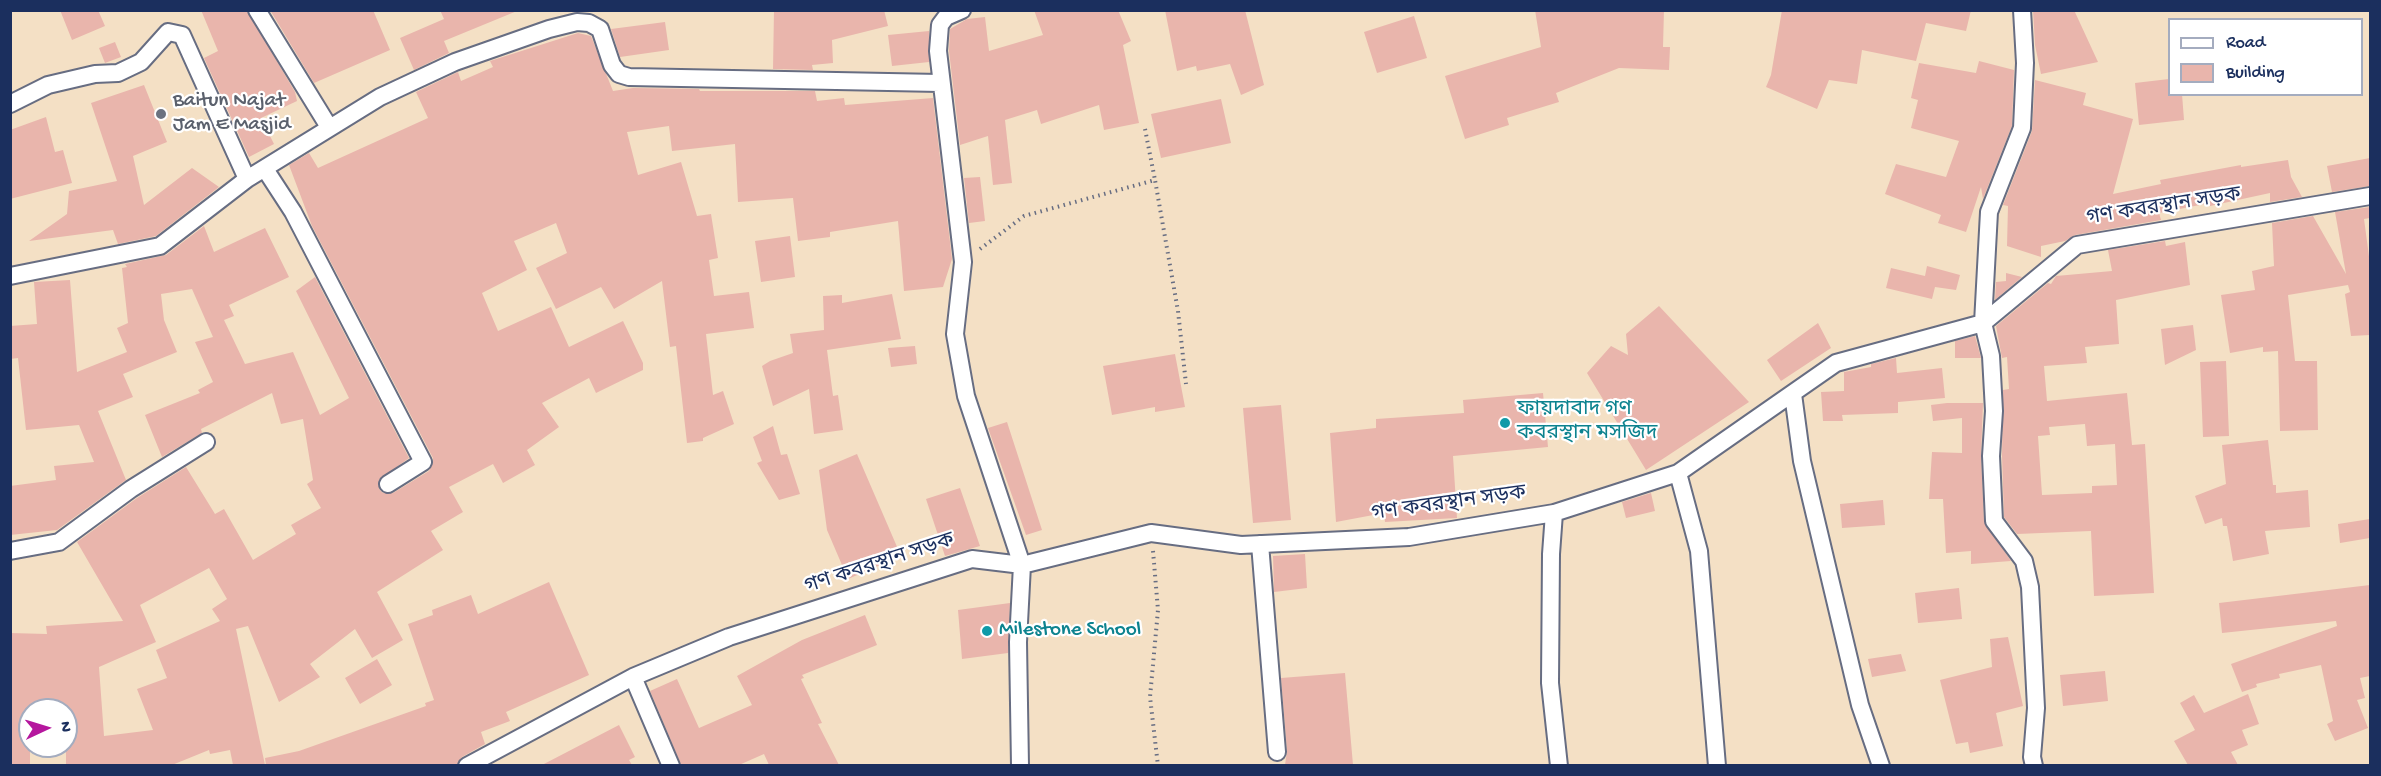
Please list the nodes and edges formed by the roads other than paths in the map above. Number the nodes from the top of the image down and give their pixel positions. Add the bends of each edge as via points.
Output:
1 (257, 10) edge
2 (962, 10) edge
3 (2022, 10) edge
4 (940, 84) junction
5 (10, 104) edge
6 (329, 127) junction
7 (265, 168) junction
8 (247, 179) junction
9 (2370, 196) edge
10 (10, 276) edge
11 (1983, 323) junction
12 (1793, 394) junction
13 (206, 442) dead end
14 (1678, 473) junction
15 (388, 484) dead end
16 (1554, 513) junction
17 (1260, 544) junction
18 (10, 551) edge
19 (1022, 565) junction
20 (633, 677) junction
21 (1277, 752) dead end
22 (467, 765) edge
23 (671, 765) edge
24 (1020, 765) edge
25 (1559, 765) edge
26 (1717, 765) edge
27 (1881, 765) edge
28 (2034, 765) edge

1 - 6 street
2 - 4 street via 946,16 940,25
3 - 11 street via 2022,128 1989,212
4 - 6 street via 629,77 619,74 612,65 600,29 577,22 435,70
4 - 19 street via 963,262 955,334 966,396
5 - 8 street via 48,86 95,74 118,73 141,62 168,32 182,35
6 - 7 street
7 - 8 street
7 - 15 street via 293,212 423,462
8 - 10 street via 160,246
9 - 11 street, গণ কবরস্থান সড়ক via 2077,245
11 - 12 street, গণ কবরস্থান সড়ক via 1836,363
11 - 28 street via 1994,411 1994,521 2024,561 2030,587 2036,708
12 - 14 street, গণ কবরস্থান সড়ক
12 - 27 street via 1802,461 1860,705
13 - 18 street via 130,489 59,542
14 - 16 street, গণ কবরস্থান সড়ক
14 - 26 street via 1699,551
16 - 17 street, গণ কবরস্থান সড়ক via 1409,537
16 - 25 street via 1550,683
17 - 19 street, গণ কবরস্থান সড়ক via 1241,545 1151,532
17 - 21 street
19 - 20 street, গণ কবরস্থান সড়ক via 972,559 729,637
19 - 24 street via 1018,642
20 - 22 street, গণ কবরস্থান সড়ক
20 - 23 street

